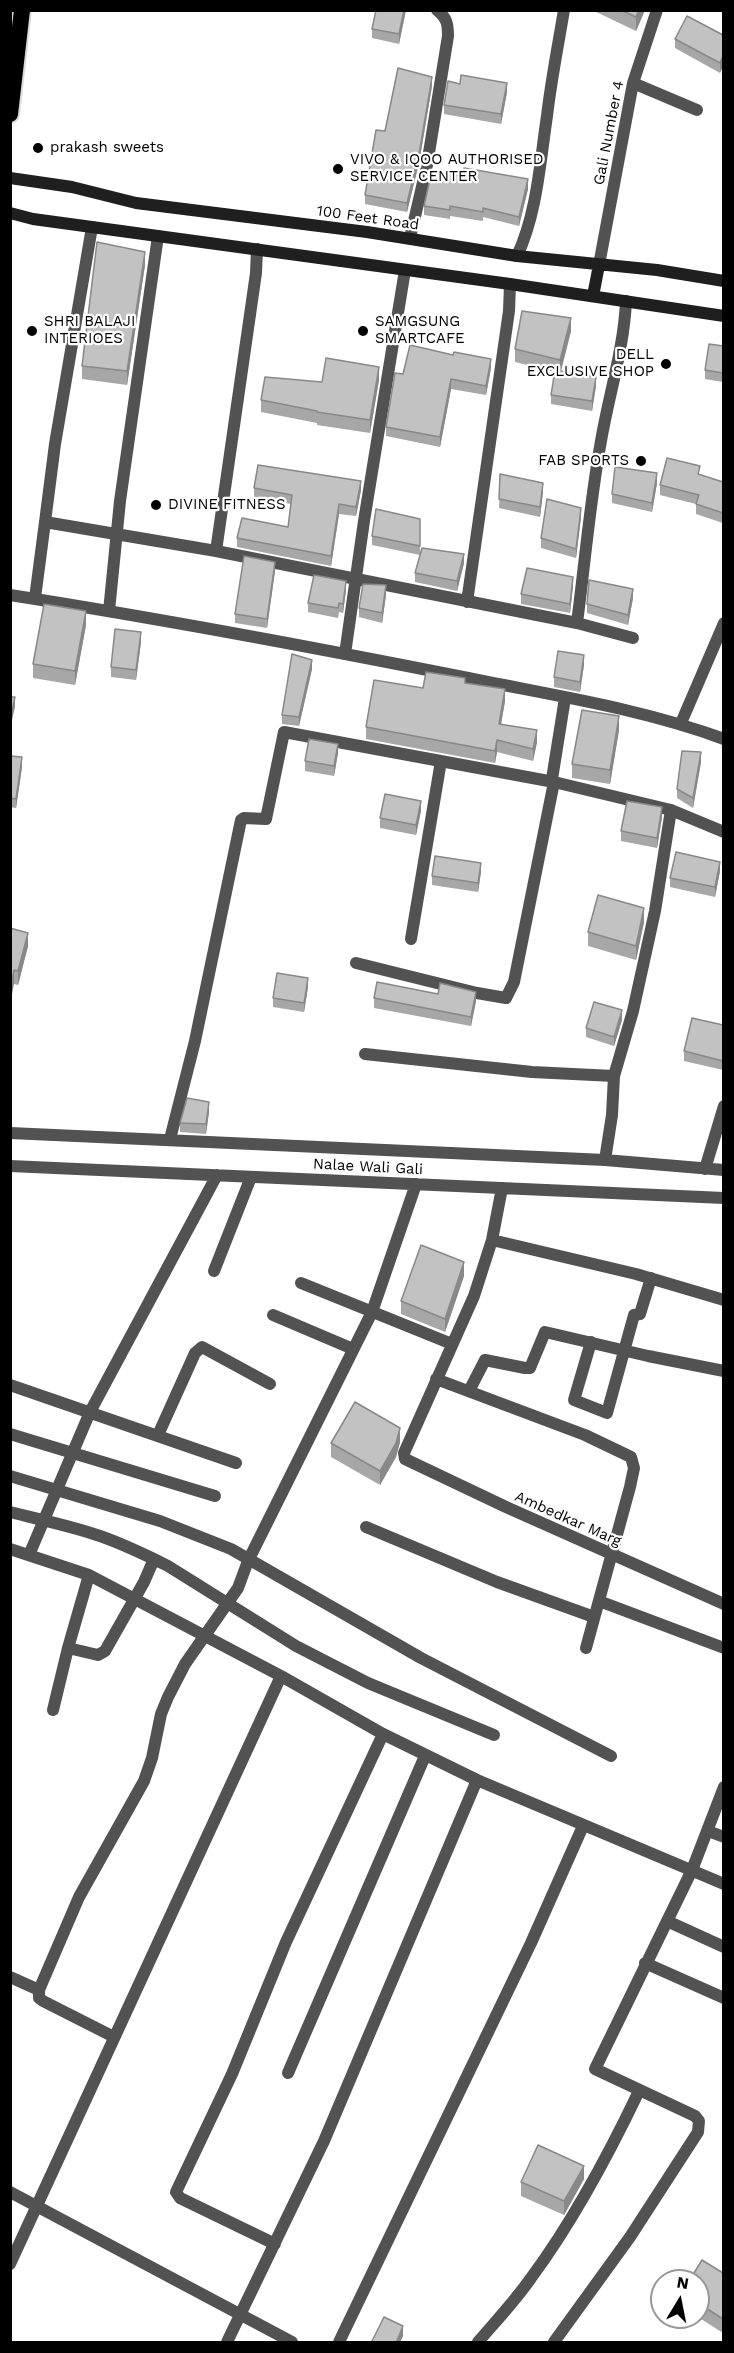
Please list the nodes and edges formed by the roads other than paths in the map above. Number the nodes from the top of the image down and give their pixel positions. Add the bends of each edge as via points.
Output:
1 (22, 10) edge
2 (437, 10) edge
3 (449, 10) edge
4 (564, 10) edge
5 (657, 10) edge
6 (448, 24) junction
7 (633, 83) junction
8 (697, 110) dead end
9 (10, 114) edge
10 (10, 178) edge
11 (10, 213) edge
12 (92, 226) junction
13 (158, 236) junction
14 (410, 238) junction
15 (257, 249) junction
16 (517, 256) junction
17 (599, 265) junction
18 (405, 270) junction
19 (723, 281) edge
20 (510, 284) junction
21 (593, 296) junction
22 (626, 301) junction
23 (723, 316) edge
24 (45, 522) junction
25 (116, 534) junction
26 (216, 551) junction
27 (355, 579) junction
28 (10, 594) edge
29 (35, 598) junction
30 (467, 602) junction
31 (109, 611) junction
32 (577, 622) junction
33 (723, 623) edge
34 (633, 638) dead end
35 (345, 654) junction
36 (565, 698) junction
37 (681, 723) junction
38 (723, 739) edge
39 (441, 761) junction
40 (554, 782) junction
41 (671, 810) junction
42 (723, 832) edge
43 (411, 939) dead end
44 (356, 963) dead end
45 (365, 1054) dead end
46 (614, 1076) junction
47 (723, 1106) edge
48 (10, 1133) edge
49 (170, 1139) junction
50 (605, 1160) junction
51 (10, 1166) edge
52 (705, 1169) junction
53 (723, 1170) edge
54 (218, 1175) junction
55 (251, 1177) junction
56 (416, 1184) junction
57 (502, 1188) junction
58 (723, 1198) edge
59 (492, 1240) junction
60 (214, 1270) dead end
61 (651, 1278) junction
62 (301, 1283) dead end
63 (723, 1300) edge
64 (372, 1312) junction
65 (273, 1316) dead end
66 (591, 1342) junction
67 (452, 1344) junction
68 (352, 1349) junction
69 (625, 1351) junction
70 (723, 1371) edge
71 (436, 1379) junction
72 (270, 1384) dead end
73 (10, 1385) edge
74 (469, 1390) junction
75 (90, 1412) junction
76 (10, 1434) edge
77 (158, 1435) junction
78 (72, 1453) junction
79 (236, 1463) dead end
80 (10, 1476) edge
81 (57, 1490) junction
82 (215, 1496) dead end
83 (10, 1512) edge
84 (44, 1520) junction
85 (366, 1527) dead end
86 (10, 1548) edge
87 (29, 1555) junction
88 (611, 1555) junction
89 (154, 1559) junction
90 (248, 1561) junction
91 (89, 1575) junction
92 (134, 1600) junction
93 (599, 1601) junction
94 (228, 1603) junction
95 (723, 1604) edge
96 (594, 1617) junction
97 (206, 1637) junction
98 (68, 1648) junction
99 (586, 1648) dead end
100 (723, 1648) edge
101 (281, 1676) junction
102 (52, 1710) dead end
103 (383, 1734) junction
104 (494, 1735) dead end
105 (425, 1756) junction
106 (611, 1756) dead end
107 (477, 1780) junction
108 (723, 1787) edge
109 (583, 1827) junction
110 (708, 1831) junction
111 (723, 1837) edge
112 (692, 1870) junction
113 (723, 1884) edge
114 (667, 1921) junction
115 (723, 1947) edge
116 (645, 1963) junction
117 (10, 1977) edge
118 (39, 1990) junction
119 (723, 1998) edge
120 (114, 2037) junction
121 (288, 2073) dead end
122 (639, 2091) junction
123 (10, 2193) edge
124 (37, 2206) junction
125 (275, 2244) junction
126 (10, 2265) edge
127 (242, 2316) junction
128 (228, 2343) edge
129 (292, 2343) edge
130 (339, 2343) edge
131 (478, 2343) edge
132 (554, 2343) edge

1 - 9 highway
2 - 6 street
3 - 6 street
4 - 16 street via 539,173 525,238
5 - 7 street, Gali Number 4
6 - 14 street via 437,113
7 - 8 street
7 - 17 street, Gali Number 4
10 - 14 main road, 100 Feet Road via 136,203
11 - 12 main road
12 - 13 main road
12 - 24 street
13 - 15 main road
13 - 25 street
14 - 16 main road, 100 Feet Road
15 - 18 main road
15 - 26 street
16 - 17 main road, 100 Feet Road
17 - 19 main road, 100 Feet Road
17 - 21 main road
18 - 20 main road
18 - 27 street
20 - 21 main road
20 - 30 street
21 - 22 main road
22 - 23 main road
22 - 32 street via 625,328 596,470
24 - 25 street
24 - 29 street
25 - 26 street
25 - 31 street
26 - 27 street
27 - 30 street
27 - 35 street
28 - 29 street
29 - 31 street
30 - 32 street
31 - 35 street
32 - 34 street
33 - 37 street
35 - 36 street
36 - 37 street
36 - 40 street
37 - 38 street
39 - 40 street
39 - 43 street
39 - 49 street via 284,732 266,819 241,820
40 - 41 street
40 - 44 street via 514,982 506,998
41 - 42 street
41 - 46 street via 655,911
45 - 46 street via 532,1072
46 - 50 street
47 - 52 street
48 - 49 street
49 - 50 street
50 - 52 street
51 - 54 street, Nalae Wali Gali
52 - 53 street
54 - 55 street, Nalae Wali Gali
54 - 75 street
55 - 56 street, Nalae Wali Gali
55 - 60 street
56 - 57 street, Nalae Wali Gali
56 - 64 street
57 - 58 street, Nalae Wali Gali
57 - 59 street
59 - 61 street
59 - 67 street via 474,1296
61 - 63 street
61 - 69 street via 640,1314 634,1315
62 - 64 street
64 - 67 street
64 - 68 street
65 - 68 street
66 - 69 street
66 - 69 street via 574,1400 608,1413
66 - 74 street via 545,1332 530,1368 485,1360
67 - 71 street
68 - 90 street
69 - 70 street
71 - 74 street
71 - 88 street, Ambedkar Marg via 404,1456
72 - 77 street via 198,1348
73 - 75 street
74 - 88 street via 631,1456 634,1468
75 - 77 street
75 - 78 street
76 - 78 street
77 - 79 street
78 - 81 street
78 - 82 street
80 - 81 street
81 - 84 street
81 - 90 street via 160,1521 231,1549
83 - 84 street
84 - 87 street
84 - 89 street via 103,1537
85 - 96 street via 497,1582
86 - 87 street
87 - 91 street
88 - 93 street
88 - 95 street, Ambedkar Marg
89 - 92 street
89 - 94 street
90 - 94 street
90 - 106 street via 421,1658
91 - 92 street
91 - 98 street
92 - 97 street
92 - 98 street via 103,1654
93 - 96 street
93 - 100 street
94 - 97 street
94 - 104 street via 296,1646 368,1683
96 - 99 street
97 - 101 street
97 - 118 street via 185,1664 168,1697 144,1781 79,1897
98 - 102 street
101 - 103 street
101 - 120 street
103 - 105 street
103 - 125 street via 176,2192 180,2198
105 - 107 street
105 - 121 street
107 - 109 street
107 - 125 street via 324,2141
108 - 110 street
109 - 112 street
109 - 130 street
110 - 111 street
110 - 112 street
112 - 113 street
112 - 114 street
114 - 115 street
114 - 116 street
116 - 119 street
116 - 122 street via 595,2068
117 - 118 street
118 - 120 street via 43,2001
120 - 124 street
122 - 131 street via 602,2167 571,2218 531,2279
122 - 132 street via 694,2116 699,2121 698,2132 630,2238
123 - 124 street
124 - 126 street
124 - 127 street
125 - 127 street
127 - 128 street
127 - 129 street

